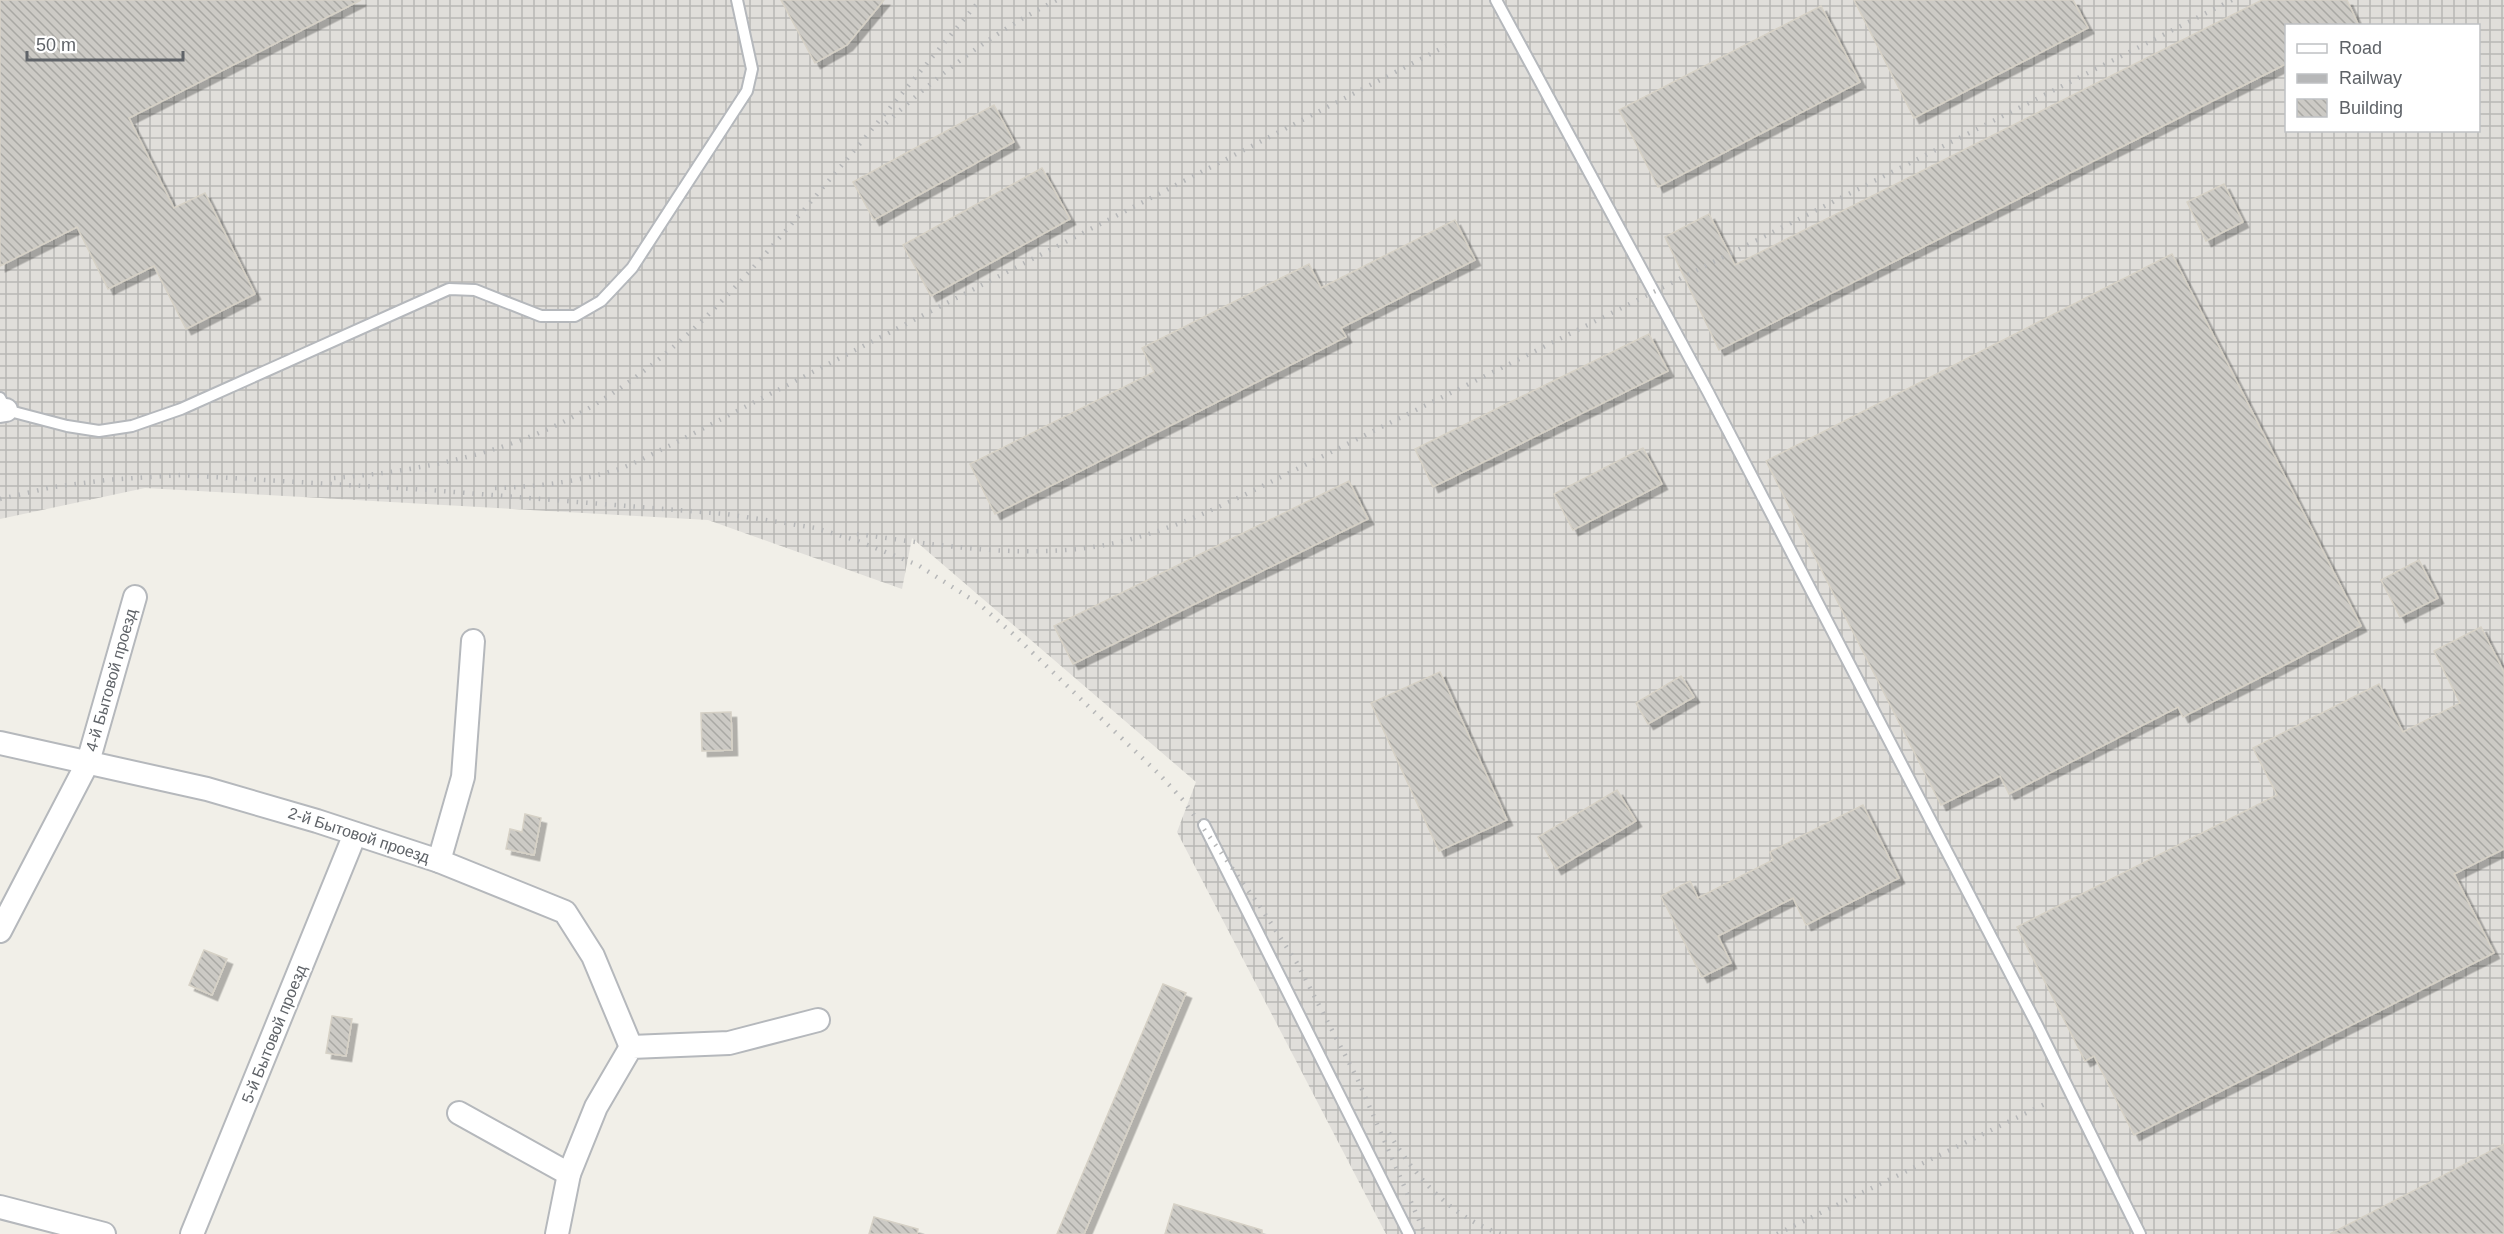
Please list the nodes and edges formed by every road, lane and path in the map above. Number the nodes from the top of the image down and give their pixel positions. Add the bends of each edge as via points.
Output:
1 (737, 0) edge
2 (1496, 0) edge
3 (2, 406) edge
4 (135, 597) dead end
5 (473, 641) dead end
6 (0, 743) edge
7 (88, 762) junction
8 (1204, 825) dead end
9 (355, 834) junction
10 (438, 861) junction
11 (0, 931) edge
12 (818, 1020) dead end
13 (631, 1047) junction
14 (459, 1113) dead end
15 (568, 1174) junction
16 (0, 1207) edge
17 (104, 1234) edge
18 (192, 1234) edge
19 (557, 1234) edge
20 (1409, 1234) edge
21 (2140, 1234) edge

1 - 3 lane via 752,69 747,90 632,268 601,301 575,316 541,316 475,290 449,289 181,409 132,426 99,431 67,426
2 - 21 lane via 1708,392 2037,1025
4 - 7 street, 4-й Бытовой проезд
5 - 10 street via 463,777
6 - 7 street, 2-й Бытовой проезд
7 - 9 street, 2-й Бытовой проезд via 207,789
7 - 11 street, 4-й Бытовой проезд
8 - 20 lane
9 - 10 street, 2-й Бытовой проезд
9 - 18 street, 5-й Бытовой проезд
10 - 13 street, 2-й Бытовой проезд via 565,912 593,956
12 - 13 street via 729,1043
13 - 15 street via 596,1107
14 - 15 street
15 - 19 street
16 - 17 street

